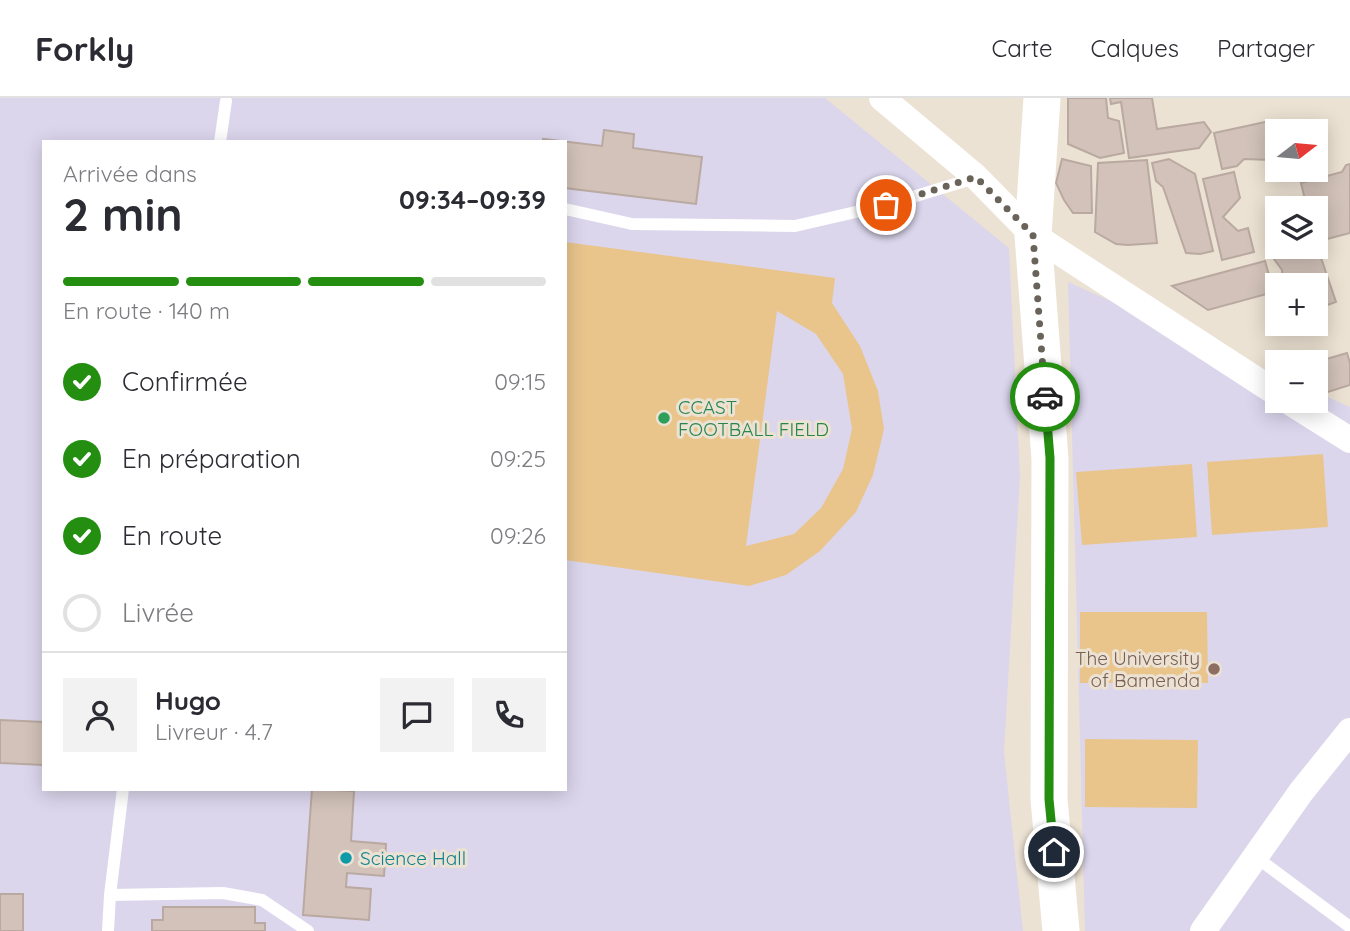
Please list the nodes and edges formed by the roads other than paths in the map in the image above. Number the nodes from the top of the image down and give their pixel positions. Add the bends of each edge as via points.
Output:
1 (882, 98) edge
2 (1042, 98) edge
3 (226, 101) dead end
4 (220, 140) edge
5 (976, 177) junction
6 (567, 209) edge
7 (1033, 235) junction
8 (1265, 386) edge
9 (1307, 413) edge
10 (1350, 440) edge
11 (1350, 731) edge
12 (123, 791) edge
13 (1256, 857) junction
14 (110, 895) junction
15 (1350, 928) edge
16 (108, 931) edge
17 (308, 931) edge
18 (1061, 931) edge
19 (1203, 931) edge

1 - 5 street
2 - 7 street
3 - 4 lane
5 - 6 lane via 886,205 795,226 632,224
5 - 7 street
7 - 8 street
7 - 18 street via 1050,458 1049,799
9 - 10 street
11 - 13 street
12 - 14 lane
13 - 15 lane
13 - 19 street
14 - 16 lane
14 - 17 lane via 223,893 262,900

